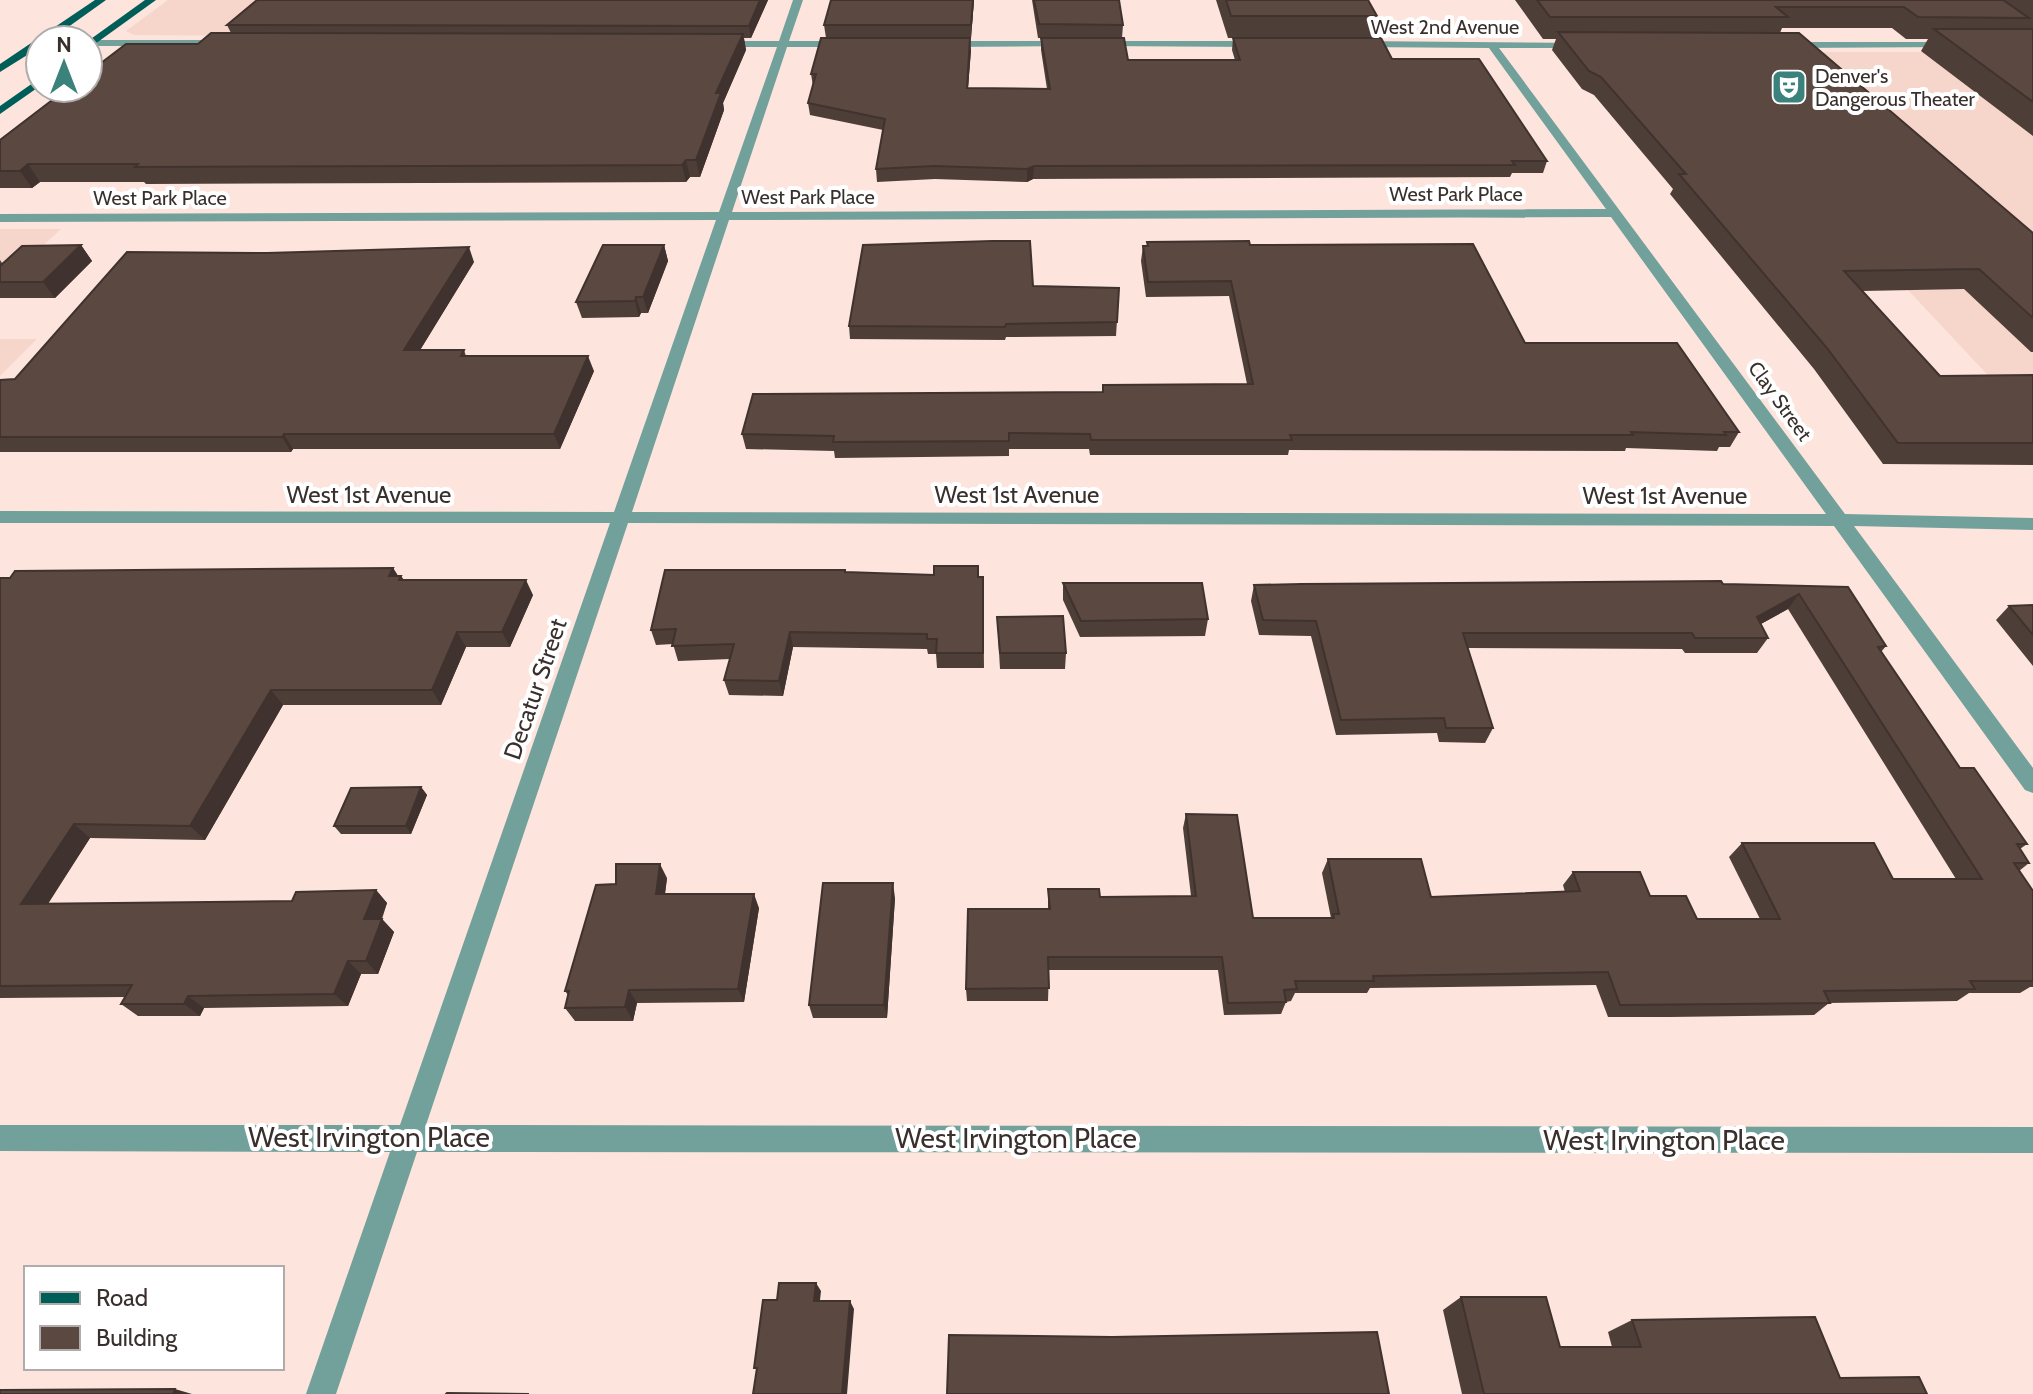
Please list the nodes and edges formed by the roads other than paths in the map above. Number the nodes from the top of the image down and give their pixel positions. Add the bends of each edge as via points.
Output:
1 (101, 0) edge
2 (151, 0) edge
3 (798, 0) edge
4 (66, 24) edge
5 (104, 33) edge
6 (244, 43) edge
7 (104, 44) edge
8 (709, 44) edge
9 (783, 44) junction
10 (861, 44) edge
11 (940, 44) edge
12 (1271, 44) edge
13 (1350, 44) edge
14 (1492, 45) junction
15 (1597, 45) edge
16 (1778, 45) edge
17 (1957, 45) edge
18 (24, 53) edge
19 (0, 69) edge
20 (24, 93) edge
21 (0, 111) edge
22 (1615, 213) junction
23 (725, 217) junction
24 (0, 218) edge
25 (0, 517) edge
26 (621, 518) junction
27 (1841, 522) junction
28 (2033, 524) edge
29 (2033, 784) edge
30 (409, 1137) junction
31 (0, 1138) edge
32 (2033, 1140) edge
33 (321, 1394) edge

1 - 4 main road
2 - 5 main road
3 - 9 street, Decatur Street
6 - 7 street
8 - 9 street
9 - 10 street
9 - 23 street, Decatur Street
11 - 12 street
13 - 14 street, West 2nd Avenue
14 - 15 street, West 2nd Avenue
14 - 22 street, Clay Street
16 - 17 street
18 - 19 main road
20 - 21 main road
22 - 23 street, West Park Place
22 - 27 street, Clay Street
23 - 24 street, West Park Place
23 - 26 street, Decatur Street
25 - 26 street, West 1st Avenue
26 - 27 street, West 1st Avenue
26 - 30 street, Decatur Street
27 - 28 street, West 1st Avenue
27 - 29 street, Clay Street
30 - 31 street, West Irvington Place
30 - 32 street, West Irvington Place
30 - 33 street, Decatur Street

